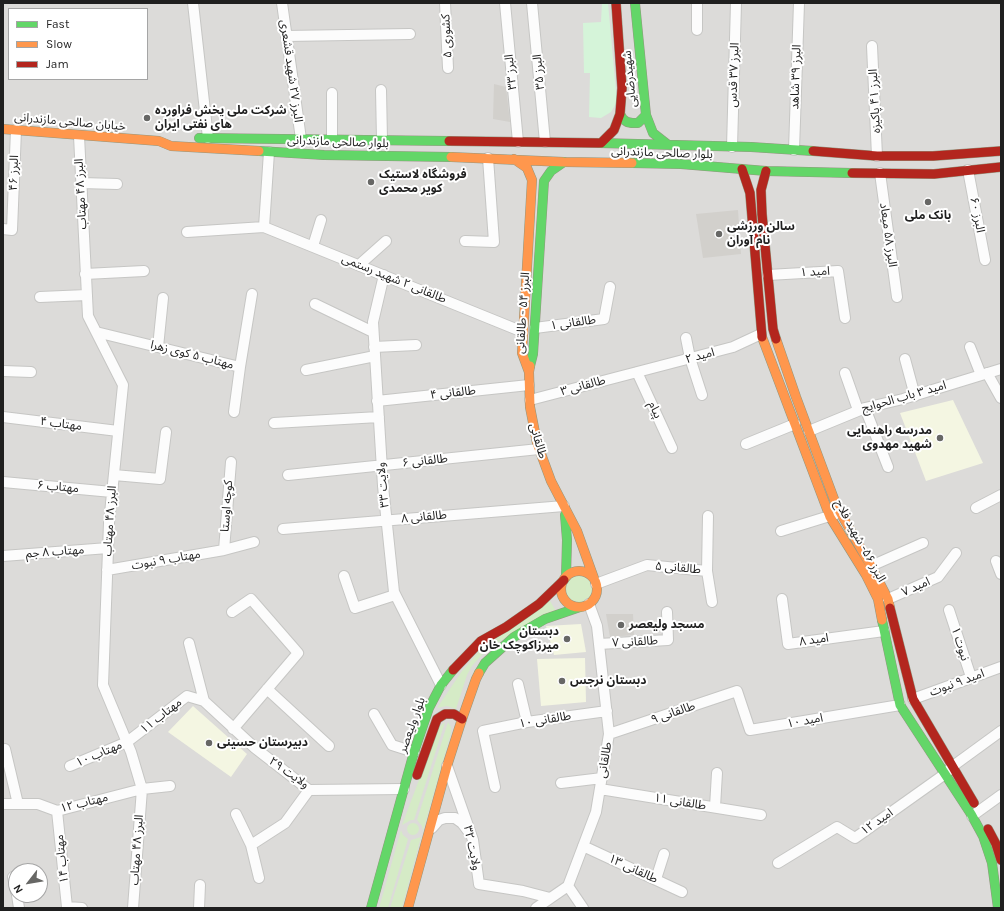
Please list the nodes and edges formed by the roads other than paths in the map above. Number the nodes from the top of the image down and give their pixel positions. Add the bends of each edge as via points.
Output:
1 (193, 3) edge
2 (282, 3) edge
3 (445, 3) edge
4 (505, 3) edge
5 (532, 3) edge
6 (616, 3) edge
7 (635, 3) edge
8 (697, 3) edge
9 (736, 3) edge
10 (799, 3) edge
11 (697, 30) dead end
12 (410, 34) dead end
13 (286, 36) junction
14 (872, 46) dead end
15 (448, 68) dead end
16 (381, 90) dead end
17 (332, 93) dead end
18 (620, 114) junction
19 (646, 115) junction
20 (3, 129) edge
21 (16, 130) junction
22 (78, 136) junction
23 (208, 138) junction
24 (301, 139) junction
25 (332, 140) junction
26 (382, 140) junction
27 (158, 142) junction
28 (518, 142) junction
29 (545, 142) junction
30 (601, 143) junction
31 (667, 144) junction
32 (732, 147) junction
33 (794, 150) junction
34 (1001, 151) edge
35 (269, 152) junction
36 (878, 156) junction
37 (488, 158) junction
38 (514, 159) junction
39 (564, 162) junction
40 (1001, 167) edge
41 (742, 169) junction
42 (968, 170) junction
43 (766, 171) junction
44 (880, 173) junction
45 (81, 183) junction
46 (117, 184) dead end
47 (532, 185) junction
48 (544, 188) junction
49 (322, 220) dead end
50 (264, 227) junction
51 (3, 229) edge
52 (186, 232) dead end
53 (386, 241) dead end
54 (465, 242) dead end
55 (313, 246) junction
56 (985, 260) dead end
57 (359, 265) junction
58 (144, 271) dead end
59 (85, 274) junction
60 (384, 275) junction
61 (768, 275) junction
62 (610, 287) dead end
63 (252, 294) dead end
64 (86, 295) junction
65 (40, 297) dead end
66 (897, 297) dead end
67 (162, 298) dead end
68 (315, 304) dead end
69 (845, 318) dead end
70 (535, 328) junction
71 (96, 332) junction
72 (373, 332) junction
73 (523, 332) junction
74 (761, 334) junction
75 (686, 338) dead end
76 (416, 346) dead end
77 (158, 347) junction
78 (970, 347) dead end
79 (374, 351) junction
80 (690, 358) junction
81 (905, 359) dead end
82 (240, 366) junction
83 (1001, 369) edge
84 (306, 370) dead end
85 (3, 371) edge
86 (31, 372) dead end
87 (529, 372) junction
88 (637, 372) junction
89 (845, 373) dead end
90 (984, 374) junction
91 (529, 385) junction
92 (702, 395) dead end
93 (915, 396) junction
94 (1001, 398) edge
95 (530, 400) junction
96 (378, 401) junction
97 (861, 409) junction
98 (234, 412) dead end
99 (3, 417) edge
100 (379, 417) junction
101 (274, 423) dead end
102 (795, 424) junction
103 (809, 430) junction
104 (118, 431) junction
105 (166, 432) dead end
106 (746, 444) dead end
107 (672, 448) dead end
108 (539, 449) junction
109 (231, 462) dead end
110 (382, 466) junction
111 (888, 467) dead end
112 (114, 475) junction
113 (288, 475) dead end
114 (3, 482) edge
115 (112, 492) junction
116 (1001, 495) edge
117 (564, 506) junction
118 (976, 508) dead end
119 (840, 512) junction
120 (708, 516) dead end
121 (830, 517) junction
122 (386, 520) junction
123 (283, 529) dead end
124 (781, 531) dead end
125 (254, 542) dead end
126 (923, 543) dead end
127 (108, 548) junction
128 (224, 550) junction
129 (956, 553) dead end
130 (3, 556) edge
131 (996, 561) dead end
132 (871, 566) junction
133 (107, 570) junction
134 (707, 570) junction
135 (1001, 574) edge
136 (344, 576) dead end
137 (565, 579) junction
138 (596, 584) junction
139 (395, 595) junction
140 (782, 599) dead end
141 (888, 599) junction
142 (712, 602) dead end
143 (584, 605) junction
144 (949, 610) dead end
145 (232, 612) dead end
146 (667, 612) dead end
147 (884, 631) junction
148 (188, 643) dead end
149 (599, 644) junction
150 (1001, 667) edge
151 (971, 677) junction
152 (518, 684) dead end
153 (441, 685) junction
154 (267, 689) junction
155 (737, 691) joint
156 (913, 699) junction
157 (204, 701) junction
158 (900, 704) junction
159 (607, 711) junction
160 (374, 714) dead end
161 (462, 718) junction
162 (527, 722) junction
163 (233, 729) junction
164 (1001, 731) edge
165 (609, 734) junction
166 (127, 742) junction
167 (329, 746) dead end
168 (5, 749) dead end
169 (414, 752) junction
170 (70, 766) dead end
171 (447, 766) junction
172 (953, 766) junction
173 (717, 773) dead end
174 (945, 774) junction
175 (602, 778) junction
176 (561, 783) dead end
177 (170, 786) dead end
178 (495, 787) dead end
179 (142, 789) junction
180 (404, 789) junction
181 (600, 789) junction
182 (309, 790) junction
183 (1001, 795) edge
184 (3, 804) edge
185 (18, 804) junction
186 (715, 807) junction
187 (57, 811) junction
188 (236, 814) dead end
189 (976, 814) junction
190 (761, 815) dead end
191 (430, 830) junction
192 (473, 840) junction
193 (390, 841) junction
194 (251, 845) junction
195 (583, 846) junction
196 (664, 854) dead end
197 (1001, 860) edge
198 (778, 863) dead end
199 (259, 878) dead end
200 (656, 879) junction
201 (200, 885) dead end
202 (568, 886) junction
203 (682, 892) dead end
204 (550, 898) junction
205 (65, 908) edge
206 (82, 908) edge
207 (133, 908) edge
208 (199, 908) edge
209 (371, 908) edge
210 (408, 908) edge
211 (536, 908) edge
212 (583, 908) edge
213 (998, 908) edge

1 - 23 street
2 - 13 street, البرز ۲۷ شهید قشعری
3 - 15 street, کشوری ۵
4 - 28 street, البرز ۳۳
5 - 29 street, البرز ۳۵
6 - 18 main road, شهیدرضایی via 622,88
7 - 19 main road, شهیدرضایی
8 - 11 street
9 - 32 street, البرز ۳۷ قدس
10 - 33 street, البرز ۳۹ شاهد
12 - 13 street
13 - 24 street, البرز ۲۷ شهید قشعری
14 - 36 street, البرز ۴۱ پاکیزه
16 - 26 street
17 - 25 street
18 - 19 main road via 623,119 632,123 642,120
18 - 30 main road, شهیدرضایی via 614,130
19 - 31 main road, شهیدرضایی via 653,133
20 - 21 main road, خیابان صالحی مازندرانی
21 - 22 main road, خیابان صالحی مازندرانی
21 - 51 street, البرز ۴۶ via 12,230
22 - 27 main road, خیابان صالحی مازندرانی
22 - 45 street, البرز ۴۸ مهتاب
23 - 24 main road, بلوار صالحی مازندرانی
23 - 27 main road, بلوار صالحی مازندرانی via 170,137
24 - 25 main road, بلوار صالحی مازندرانی
25 - 26 main road, بلوار صالحی مازندرانی
26 - 28 main road, بلوار صالحی مازندرانی
27 - 35 main road, بلوار صالحی مازندرانی via 171,146
28 - 29 main road, بلوار صالحی مازندرانی
29 - 30 main road, بلوار صالحی مازندرانی
30 - 31 main road, بلوار صالحی مازندرانی
31 - 32 main road, بلوار صالحی مازندرانی
32 - 33 main road, بلوار صالحی مازندرانی
33 - 36 main road, بلوار صالحی مازندرانی
34 - 36 main road, بلوار صالحی مازندرانی via 934,156
35 - 37 main road, بلوار صالحی مازندرانی
35 - 50 street
37 - 38 main road, بلوار صالحی مازندرانی
37 - 54 street via 494,242
38 - 39 main road, بلوار صالحی مازندرانی
38 - 47 main road, البرز ۵۴ - طالقانی via 527,168
39 - 41 main road, بلوار صالحی مازندرانی via 681,164
39 - 48 main road, البرز ۵۴ - طالقانی via 550,171 544,181
40 - 42 main road, بلوار صالحی مازندرانی
41 - 43 main road, بلوار صالحی مازندرانی
41 - 74 main road, البرز ۵۶- شهید فلاح via 750,193 754,219
42 - 44 main road, بلوار صالحی مازندرانی via 934,174
42 - 56 street, البرز ۶۰
43 - 44 main road, بلوار صالحی مازندرانی
43 - 61 main road, البرز ۵۶- شهید فلاح via 762,190 762,214
44 - 66 street, البرز ۵۸ میعاد
45 - 46 street
45 - 59 street, البرز ۴۸ مهتاب
47 - 48 main road via 537,178 542,180
47 - 73 main road, البرز ۵۴ - طالقانی
48 - 70 main road, البرز ۵۴ - طالقانی
49 - 55 street
50 - 52 street
50 - 55 street, طالقانی ۲ شهید رستمی
53 - 57 street
55 - 57 street, طالقانی ۲ شهید رستمی
57 - 60 street, طالقانی ۲ شهید رستمی
58 - 59 street
59 - 64 street, البرز ۴۸ مهتاب
60 - 72 street, ولایت ٣۳ via 372,322
60 - 73 street, طالقانی ۲ شهید رستمی
61 - 69 street, امید ۱ via 838,271
61 - 103 main road, البرز ۵۶- شهید فلاح via 773,329
62 - 70 street, طالقانی ۱ via 604,319
63 - 82 street, مهتاب ۵ کوی زهرا
64 - 65 street
64 - 71 street, البرز ۴۸ مهتاب via 88,316
67 - 77 street
68 - 72 street
70 - 87 main road, البرز ۵۴ - طالقانی
71 - 77 street, مهتاب ۵ کوی زهرا
71 - 104 street, البرز ۴۸ مهتاب via 123,385
72 - 79 street, ولایت ٣۳
73 - 87 main road, البرز ۵۴ - طالقانی via 522,353
74 - 80 street, امید ۲ via 733,347
74 - 102 main road, البرز ۵۶- شهید فلاح
75 - 80 street
76 - 79 street
77 - 82 street, مهتاب ۵ کوی زهرا
78 - 90 street
79 - 84 street
79 - 96 street, ولایت ٣۳
80 - 88 street, امید ۲
80 - 92 street
81 - 93 street
82 - 98 street
83 - 90 street, امید ۳ باب الحوایج
85 - 86 street
87 - 91 main road, طالقانی
88 - 95 street, طالقانی ۳
88 - 107 street, پیام
89 - 97 street
90 - 93 street, امید ۳ باب الحوایج
90 - 94 street
91 - 95 main road, طالقانی
91 - 96 street, طالقانی ۴
93 - 97 street, امید ۳ باب الحوایج
95 - 108 main road, طالقانی
96 - 100 street, ولایت ٣۳
97 - 103 street, امید ۳ باب الحوایج
97 - 111 street
99 - 104 street, مهتاب ۴
100 - 101 street
100 - 110 street, ولایت ٣۳
102 - 106 street
102 - 121 main road, البرز ۵۶- شهید فلاح
103 - 119 main road, البرز ۵۶- شهید فلاح
104 - 112 street, البرز ۴۸ مهتاب
105 - 112 street via 160,479
108 - 110 street, طالقانی ۶
108 - 117 main road, طالقانی
109 - 128 street, کوچه اوستا
110 - 113 street, طالقانی ۶
110 - 122 street, ولایت ٣۳
112 - 115 street, البرز ۴۸ مهتاب
114 - 115 street, مهتاب ۶
115 - 127 street, البرز ۴۸ مهتاب
116 - 118 street
117 - 122 street, طالقانی ۸
117 - 137 main road, طالقانی via 567,540
117 - 138 main road, طالقانی via 577,531
119 - 121 street
119 - 132 main road, البرز ۵۶- شهید فلاح
120 - 134 street
121 - 124 street
121 - 147 main road, البرز ۵۶- شهید فلاح via 878,599
122 - 123 street, طالقانی ۸
122 - 139 street, ولایت ٣۳
125 - 128 street, مهتاب ۹ نبوت
126 - 132 street
127 - 130 street, مهتاب ۸ جم
127 - 133 street, البرز ۴۸ مهتاب
128 - 133 street, مهتاب ۹ نبوت
129 - 141 street, امید ۷ via 938,577
131 - 135 street
132 - 141 main road, البرز ۵۶- شهید فلاح
133 - 166 street, البرز ۴۸ مهتاب via 103,685
134 - 138 street, طالقانی ۵ via 647,565
134 - 142 street, طالقانی ۵
136 - 139 street via 355,608
137 - 138 main road via 570,574 581,571 590,575
137 - 143 main road via 562,586 564,598 574,606
137 - 153 main road, بلوار ولیعصر via 538,604 481,641
138 - 143 main road via 596,595
139 - 153 street, ولایت ٣۳
140 - 147 street, امید ۸ via 788,644
141 - 156 main road, البرز ۵۶- شهید فلاح
143 - 149 street, طالقانی via 597,626
143 - 161 main road via 545,619 531,627 514,637 485,663 476,678
144 - 151 street, نبوت ۱
145 - 154 street via 251,599 298,653
146 - 149 street, طالقانی ۷ via 668,640
147 - 158 main road, البرز ۵۶- شهید فلاح
148 - 157 street
149 - 159 street, طالقانی
150 - 151 street, امید ۹ نبوت
151 - 156 street, امید ۹ نبوت
152 - 162 street
153 - 169 main road, بلوار ولیعصر via 429,708
154 - 163 street
154 - 167 street
155 - 158 street, امید ۱۰ via 750,730
155 - 165 street, طالقانی ۹
156 - 172 main road, البرز ۵۶- شهید فلاح
157 - 163 street
157 - 166 street, مهتاب ۱۱ via 187,696
158 - 174 main road, البرز ۵۶- شهید فلاح
159 - 162 street, طالقانی ۱۰
159 - 165 street, طالقانی
160 - 169 street via 392,745
161 - 171 main road
161 - 193 main road via 454,714 445,714 437,719 409,799
162 - 178 street, طالقانی ۱۰ via 483,731
163 - 182 street, ولایت ٢٩
164 - 172 street, امید ۱۲
165 - 175 street, طالقانی
166 - 170 street, مهتاب ۱۰
166 - 179 street, البرز ۴۸ مهتاب
168 - 185 street
169 - 180 main road, بلوار ولیعصر
171 - 191 main road
171 - 192 street, ولایت ۳۲
172 - 174 street, امید ۱۲
172 - 189 main road, البرز ۵۶- شهید فلاح
173 - 186 street
174 - 189 main road, البرز ۵۶- شهید فلاح
174 - 198 street, امید ۱۲ via 855,838 837,826
175 - 176 street
175 - 181 street, طالقانی
177 - 179 street, مهتاب ۱۲
179 - 187 street, مهتاب ۱۲
179 - 207 street, البرز ۴۸ مهتاب
180 - 182 street, ولایت ٢٩
180 - 193 main road, بلوار ولیعصر
181 - 186 street, طالقانی ۱۱
181 - 195 street, طالقانی via 596,812
182 - 194 street via 285,823
183 - 189 street
184 - 185 street, مهتاب ۱۲
185 - 187 street, مهتاب ۱۲ via 38,804
186 - 190 street, طالقانی ۱۱
187 - 205 street, مهتاب ۱۴
188 - 194 street
189 - 197 main road, البرز ۵۶- شهید فلاح via 996,844
189 - 213 main road, البرز ۵۶- شهید فلاح via 992,863
191 - 192 street via 438,820 455,818 462,823
191 - 210 main road
192 - 204 street, ولایت ۳۲ via 479,884
193 - 209 main road, بلوار ولیعصر
194 - 199 street
195 - 200 street, طالقانی ۱۳
195 - 202 street, طالقانی
196 - 200 street
200 - 203 street, طالقانی ۱۳
201 - 208 street
202 - 204 street
202 - 212 street
204 - 211 street
205 - 206 street, مهتاب ۱۴

